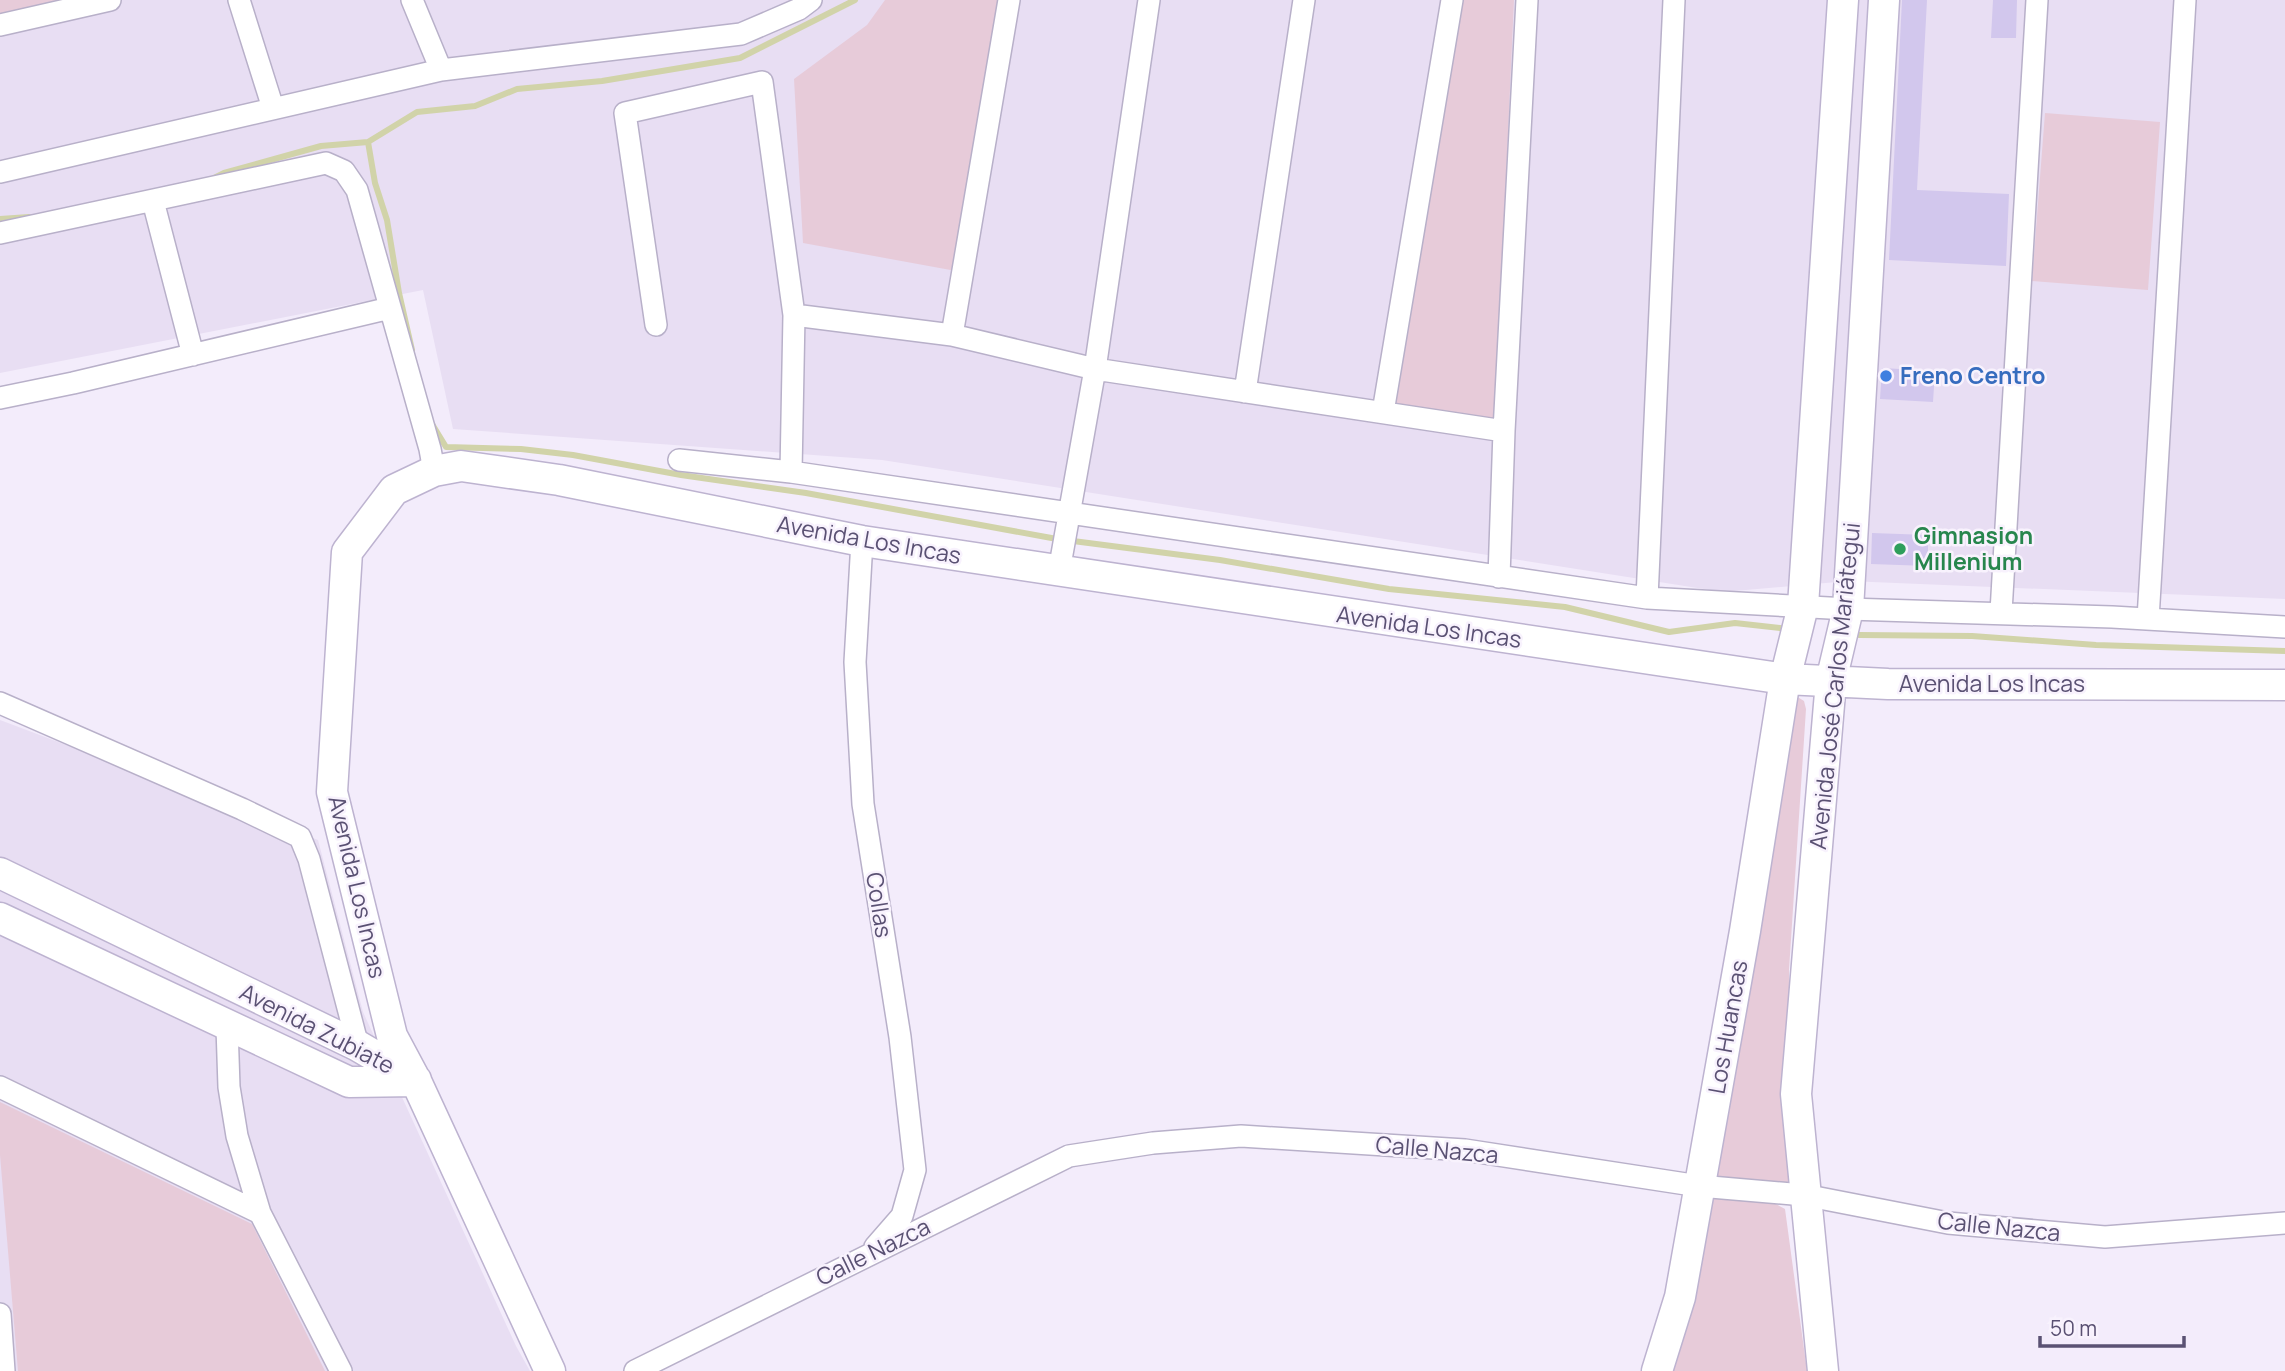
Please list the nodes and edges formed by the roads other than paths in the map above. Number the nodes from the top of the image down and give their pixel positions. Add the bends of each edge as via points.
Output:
1 (110, 0) edge
2 (239, 0) edge
3 (412, 0) edge
4 (811, 0) edge
5 (1009, 0) edge
6 (1149, 0) edge
7 (1304, 0) edge
8 (1452, 0) edge
9 (1527, 0) edge
10 (1674, 0) edge
11 (1843, 0) edge
12 (1884, 0) edge
13 (2037, 0) edge
14 (2185, 0) edge
15 (0, 25) edge
16 (441, 71) junction
17 (273, 108) junction
18 (0, 172) edge
19 (153, 201) junction
20 (0, 233) edge
21 (390, 308) junction
22 (794, 315) junction
23 (656, 326) dead end
24 (952, 335) junction
25 (193, 355) junction
26 (1095, 369) junction
27 (1245, 392) junction
28 (0, 398) edge
29 (1383, 412) junction
30 (1504, 431) junction
31 (679, 460) dead end
32 (434, 471) junction
33 (791, 472) junction
34 (1069, 515) junction
35 (862, 541) junction
36 (1059, 571) junction
37 (1499, 577) junction
38 (1647, 598) junction
39 (1803, 606) junction
40 (1848, 609) junction
41 (2001, 612) junction
42 (2148, 619) junction
43 (2285, 628) edge
44 (1785, 679) junction
45 (1831, 681) junction
46 (2285, 685) edge
47 (0, 704) edge
48 (0, 873) edge
49 (0, 918) edge
50 (227, 1027) junction
51 (358, 1046) junction
52 (416, 1080) junction
53 (0, 1087) edge
54 (1699, 1186) junction
55 (1804, 1195) junction
56 (260, 1213) junction
57 (2285, 1223) edge
58 (868, 1254) junction
59 (0, 1314) edge
60 (4, 1371) edge
61 (341, 1371) edge
62 (550, 1371) edge
63 (635, 1371) edge
64 (1657, 1371) edge
65 (1824, 1371) edge

1 - 15 street
2 - 17 street
3 - 16 street
4 - 16 street via 741,34
5 - 24 street
6 - 26 street
7 - 27 street
8 - 29 street
9 - 30 street
10 - 38 street
11 - 39 street, Avenida José Carlos Mariátegui
12 - 40 street, Avenida José Carlos Mariátegui
13 - 41 street
14 - 42 street
16 - 17 street
17 - 18 street
19 - 20 street
19 - 21 street via 326,163 344,171 357,190
19 - 25 street
21 - 25 street
21 - 32 street
22 - 23 street via 762,82 625,113
22 - 24 street
22 - 33 street
24 - 26 street
25 - 28 street
26 - 27 street
26 - 34 street
27 - 29 street
29 - 30 street
30 - 37 street
31 - 33 street
32 - 35 street, Avenida Los Incas via 461,466 559,480
32 - 52 street, Avenida Los Incas via 394,490 347,552 332,792 392,1036
33 - 34 street
34 - 36 street
34 - 37 street
35 - 36 street, Avenida Los Incas
35 - 58 street, Collas via 855,662 863,804 900,1037 915,1170 902,1216
36 - 44 street, Avenida Los Incas
37 - 38 street
38 - 39 street
39 - 40 street
39 - 44 street, Avenida José Carlos Mariátegui
40 - 41 street
40 - 45 street, Avenida José Carlos Mariátegui
41 - 42 street
42 - 43 street
44 - 45 street, Avenida Los Incas
44 - 54 street, Los Huancas
45 - 46 street, Avenida Los Incas
45 - 55 street, Avenida José Carlos Mariátegui via 1796,1094
47 - 51 street via 242,808 300,838
48 - 51 street, Avenida Zubiate
49 - 50 street, Avenida Zubiate
50 - 52 street, Avenida Zubiate via 349,1082
50 - 56 street via 235,1124
51 - 52 street, Avenida Zubiate
52 - 62 street, Avenida Los Incas
53 - 56 street
54 - 55 street, Calle Nazca
54 - 58 street, Calle Nazca via 1465,1150 1241,1136 1153,1143 1069,1156
54 - 64 street, Los Huancas via 1680,1297
55 - 57 street, Calle Nazca via 1948,1223 2105,1237
55 - 65 street, Avenida José Carlos Mariátegui
56 - 61 street
58 - 63 street, Calle Nazca
59 - 60 street

